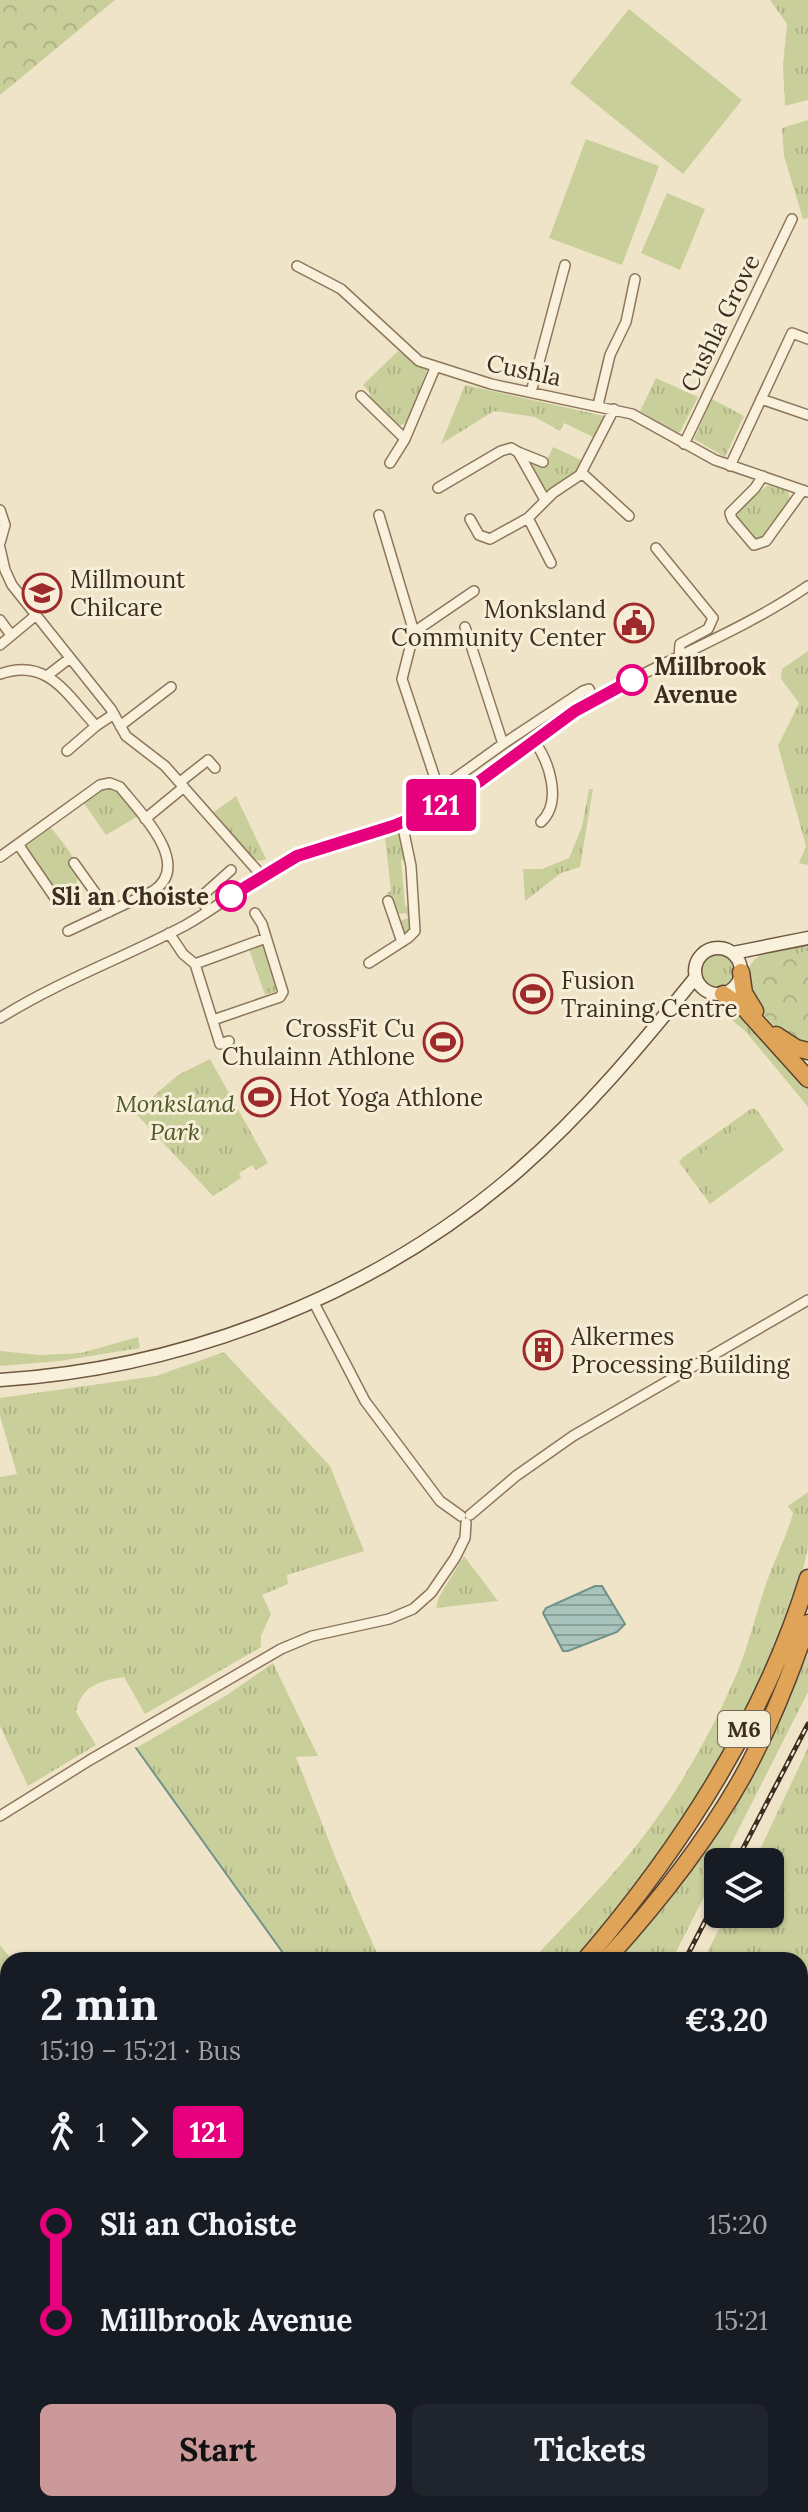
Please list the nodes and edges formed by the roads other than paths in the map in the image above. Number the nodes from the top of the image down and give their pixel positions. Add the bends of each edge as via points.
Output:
1 (792, 219) dead end
2 (565, 265) dead end
3 (297, 266) dead end
4 (635, 279) dead end
5 (808, 339) edge
6 (435, 368) junction
7 (531, 392) junction
8 (361, 396) dead end
9 (761, 399) junction
10 (598, 405) junction
11 (614, 409) junction
12 (808, 415) edge
13 (405, 439) junction
14 (684, 444) junction
15 (518, 452) junction
16 (543, 462) dead end
17 (390, 463) dead end
18 (730, 466) junction
19 (582, 473) junction
20 (763, 476) junction
21 (438, 488) dead end
22 (805, 491) edge
23 (545, 500) junction
24 (0, 510) edge
25 (379, 515) dead end
26 (629, 516) dead end
27 (528, 518) junction
28 (470, 519) dead end
29 (0, 546) edge
30 (656, 548) dead end
31 (551, 563) dead end
32 (808, 586) edge
33 (474, 591) dead end
34 (35, 616) junction
35 (0, 620) edge
36 (465, 627) dead end
37 (414, 632) junction
38 (11, 635) junction
39 (0, 645) edge
40 (679, 657) junction
41 (70, 658) junction
42 (0, 674) edge
43 (48, 675) junction
44 (171, 687) dead end
45 (594, 700) junction
46 (114, 714) junction
47 (96, 726) junction
48 (120, 726) junction
49 (534, 741) junction
50 (503, 744) junction
51 (67, 751) dead end
52 (215, 768) dead end
53 (182, 785) junction
54 (145, 819) junction
55 (541, 822) dead end
56 (402, 823) junction
57 (18, 844) junction
58 (0, 857) edge
59 (74, 863) dead end
60 (231, 870) dead end
61 (262, 876) junction
62 (63, 898) dead end
63 (388, 901) dead end
64 (208, 911) junction
65 (109, 912) junction
66 (255, 913) dead end
67 (405, 916) dead end
68 (394, 919) junction
69 (68, 931) dead end
70 (169, 933) junction
71 (266, 938) junction
72 (808, 938) edge
73 (402, 942) junction
74 (766, 947) junction
75 (733, 953) junction
76 (369, 963) dead end
77 (195, 964) junction
78 (741, 970) junction
79 (695, 978) junction
80 (716, 993) junction
81 (673, 1007) junction
82 (0, 1018) edge
83 (213, 1020) junction
84 (229, 1041) dead end
85 (808, 1051) edge
86 (808, 1079) edge
87 (808, 1300) edge
88 (313, 1301) junction
89 (0, 1380) edge
90 (466, 1518) junction
91 (808, 1578) edge
92 (808, 1623) edge
93 (0, 1816) edge
94 (591, 1952) edge
95 (612, 1952) edge

1 - 14 street, Cushla Grove
2 - 7 street
3 - 6 street, Cushla via 341,289 403,349
4 - 10 street
5 - 9 street via 794,330
6 - 7 street, Cushla
6 - 13 street
7 - 10 street, Cushla
8 - 13 street
9 - 12 street
9 - 18 street
10 - 11 street, Cushla
11 - 14 street, Cushla
11 - 19 street
13 - 17 street
14 - 18 street, Cushla
15 - 16 street
15 - 21 street via 501,451
15 - 23 street
18 - 20 street, Cushla
19 - 23 street
19 - 26 street
20 - 22 street, Cushla
20 - 22 street, Cushla via 730,513 754,545 766,541
23 - 27 street
24 - 29 street via 5,525
25 - 37 street
27 - 28 street via 490,539 479,535
27 - 31 street
29 - 34 street via 7,576
30 - 40 street via 713,618 708,629 680,644
32 - 40 street via 754,621
33 - 37 street
34 - 38 street
34 - 41 street
35 - 38 street
36 - 50 street
37 - 50 street via 402,679 433,778 450,782
38 - 39 street
40 - 45 street
41 - 43 street
41 - 46 street
42 - 43 street via 22,668
43 - 47 street
44 - 48 street
45 - 49 street
45 - 50 street via 589,689 583,691
46 - 47 street
46 - 48 street
47 - 51 street
48 - 53 street
49 - 55 street via 549,769 552,800
49 - 56 street via 462,793
52 - 53 street via 208,760
53 - 54 street
53 - 61 street
54 - 57 street via 120,787 107,783
54 - 65 street via 165,848 165,882
56 - 61 street via 297,856
56 - 73 street via 416,928
57 - 58 street
57 - 62 street via 55,898
59 - 65 street
60 - 64 street via 203,895
61 - 64 street
63 - 68 street
64 - 70 street
65 - 69 street
66 - 71 street
67 - 68 street
68 - 73 street
70 - 77 street
70 - 82 street
71 - 77 street
71 - 83 street via 283,985 280,997
72 - 74 main road
73 - 76 street
74 - 75 main road
74 - 78 main road
75 - 78 main road
75 - 79 main road via 717,947 704,952
77 - 83 street
78 - 80 main road via 735,986
78 - 85 highway via 744,993 763,1021 784,1041
79 - 80 main road via 703,989
79 - 81 main road
80 - 81 main road
80 - 86 highway via 745,1009
81 - 88 main road via 598,1094 508,1179 423,1241
83 - 84 street via 220,1044
87 - 90 street via 573,1436
88 - 89 main road via 231,1334 144,1360
88 - 90 street via 365,1401 440,1501
90 - 93 street via 465,1538 455,1558 431,1593 408,1612 281,1649
91 - 94 highway, M6 via 776,1666 713,1785 658,1868
92 - 95 highway, M6 via 777,1708 742,1778 709,1829

